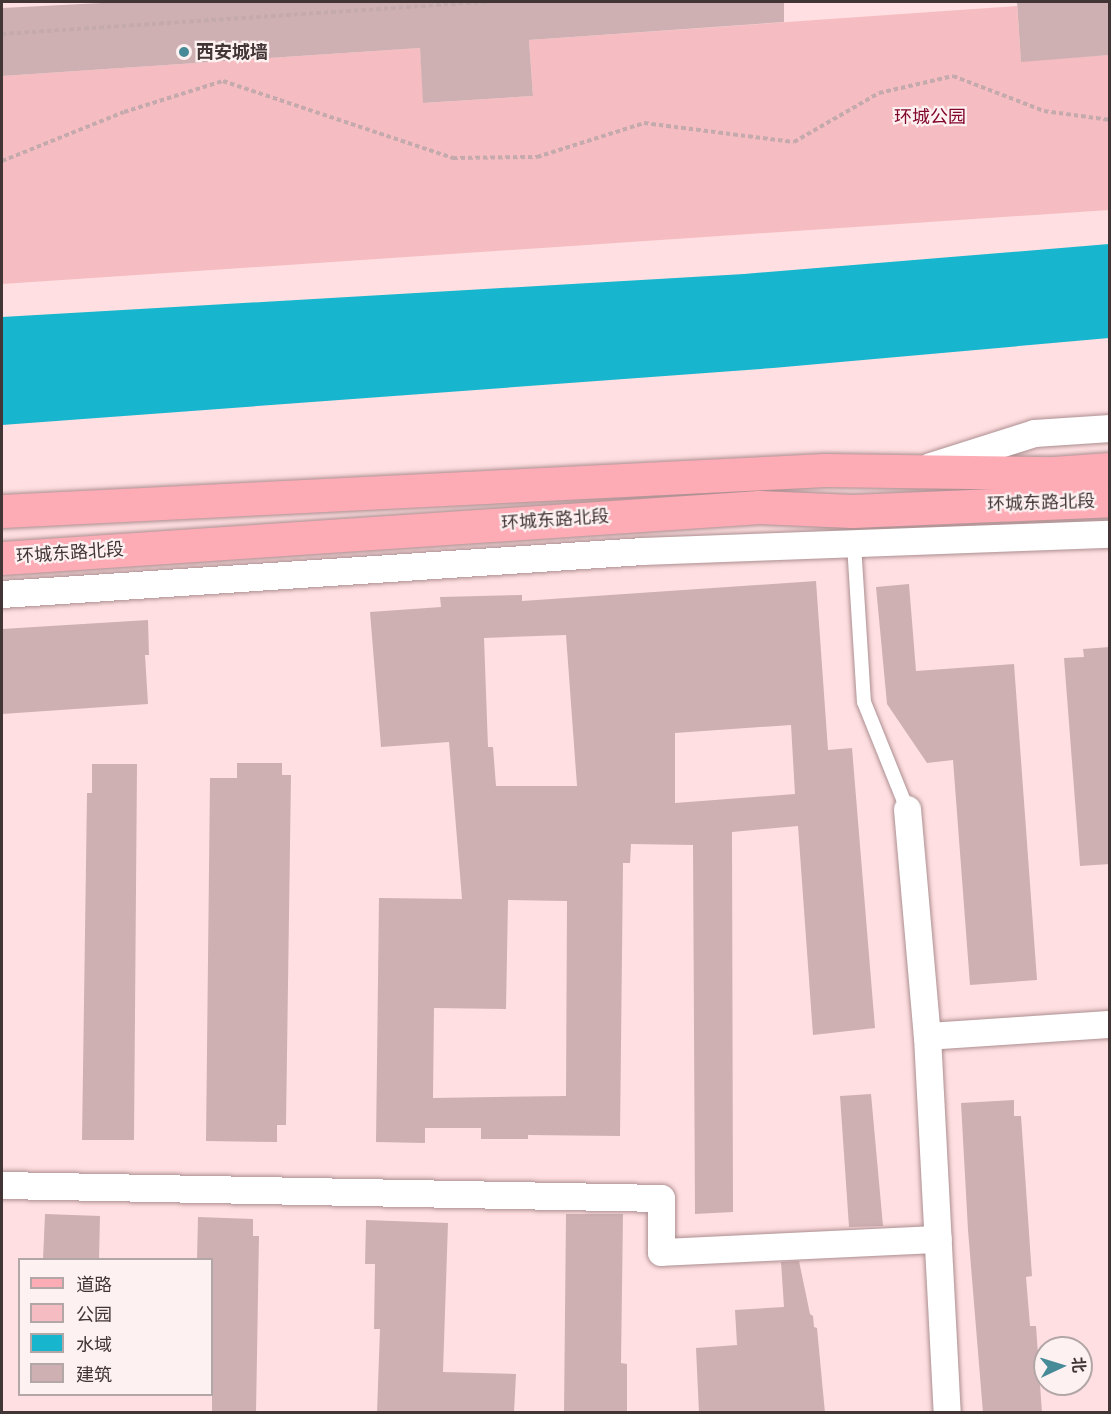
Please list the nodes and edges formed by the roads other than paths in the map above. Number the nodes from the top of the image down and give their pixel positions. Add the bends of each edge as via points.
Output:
1 (1110, 428) edge
2 (1110, 469) edge
3 (915, 471) junction
4 (1110, 500) edge
5 (946, 507) junction
6 (2, 511) edge
7 (1110, 534) edge
8 (1071, 536) junction
9 (854, 543) junction
10 (2, 558) edge
11 (2, 594) edge
12 (907, 809) joint
13 (1110, 1024) edge
14 (927, 1036) junction
15 (2, 1185) edge
16 (938, 1239) junction
17 (946, 1413) edge

1 - 3 street via 1034,433
2 - 3 main road, 环城东路北段 via 1054,473
3 - 6 main road, 环城东路北段 via 751,473
4 - 5 main road, 环城东路北段
5 - 8 street
5 - 10 main road, 环城东路北段 via 852,511 759,507
7 - 8 street
8 - 9 street
9 - 11 street via 642,551
9 - 12 lane via 864,702
12 - 14 street
13 - 14 street
14 - 16 street
15 - 16 street via 661,1198 662,1252
16 - 17 street

